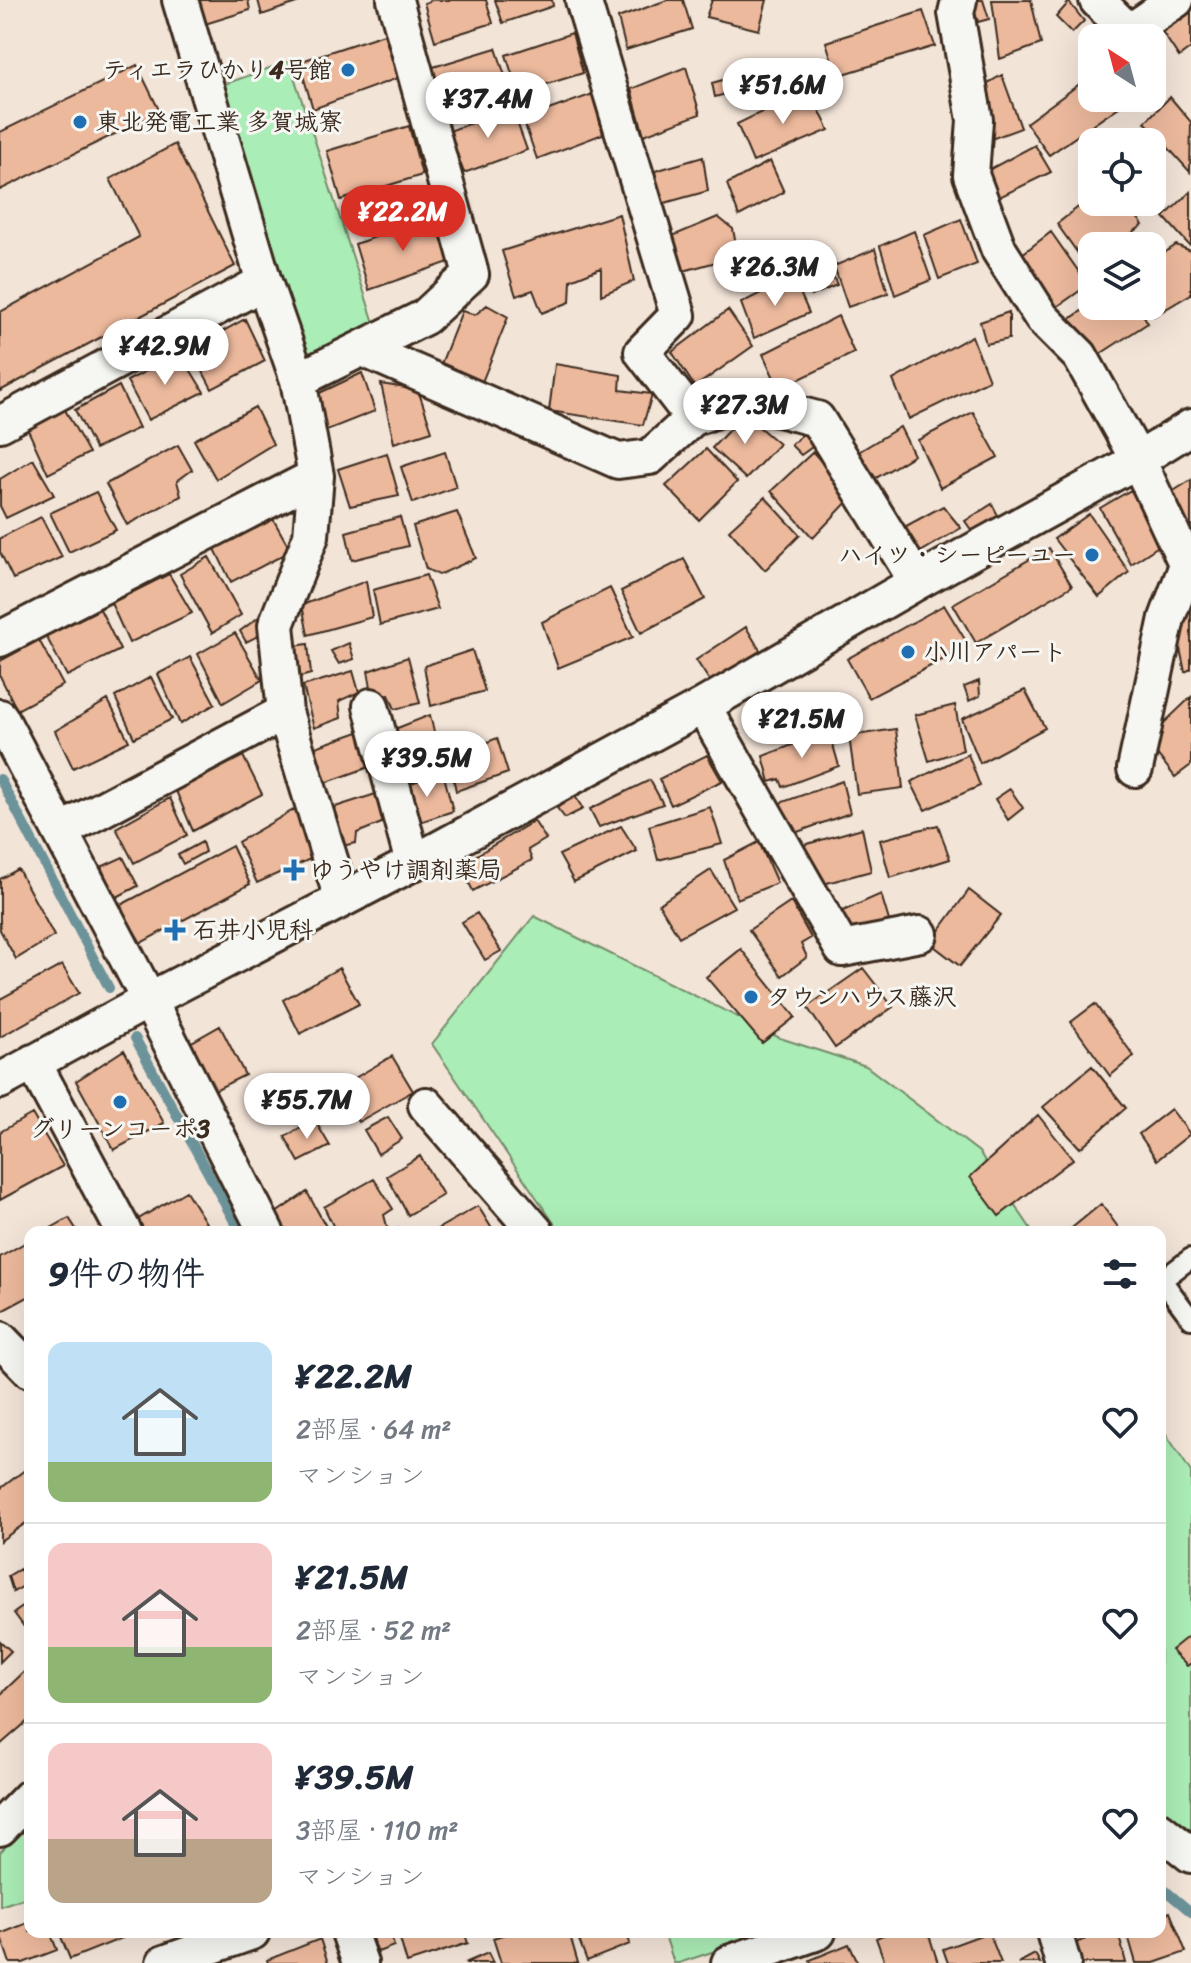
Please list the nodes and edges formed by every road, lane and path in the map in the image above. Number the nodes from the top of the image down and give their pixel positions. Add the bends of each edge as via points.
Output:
1 (180, 0) edge
2 (395, 0) edge
3 (583, 0) edge
4 (959, 0) edge
5 (1097, 0) edge
6 (1176, 0) edge
7 (264, 282) junction
8 (363, 349) junction
9 (298, 380) junction
10 (693, 418) junction
11 (0, 424) edge
12 (1191, 427) edge
13 (1138, 460) junction
14 (316, 476) junction
15 (917, 582) junction
16 (0, 639) edge
17 (371, 706) dead end
18 (703, 706) junction
19 (285, 712) junction
20 (0, 717) edge
21 (1135, 769) dead end
22 (61, 831) junction
23 (413, 863) junction
24 (342, 899) junction
25 (920, 934) dead end
26 (149, 1000) junction
27 (33, 1062) junction
28 (0, 1081) edge
29 (426, 1105) dead end
30 (121, 1226) edge
31 (263, 1226) edge
32 (531, 1226) edge
33 (1191, 1258) edge
34 (1166, 1277) edge
35 (1166, 1285) edge
36 (1191, 1319) edge
37 (0, 1339) edge
38 (24, 1364) edge
39 (24, 1803) edge
40 (0, 1828) edge
41 (1166, 1835) edge
42 (1191, 1855) edge
43 (235, 1938) edge
44 (351, 1938) edge
45 (801, 1938) edge
46 (1056, 1938) edge
47 (164, 1963) edge
48 (360, 1963) edge
49 (729, 1963) edge
50 (1063, 1963) edge

1 - 7 street
2 - 8 street via 471,274 425,317
3 - 10 street via 678,315 642,352
4 - 13 street via 956,13 975,120 971,175 999,250 1042,318 1080,356
5 - 6 street via 1129,32
7 - 9 street
7 - 11 street
8 - 9 street
8 - 10 street via 618,461 650,457
9 - 14 street
10 - 15 street via 756,403 817,419
12 - 13 street
13 - 15 street
13 - 21 street via 1187,565 1167,618
14 - 16 street
14 - 19 street via 311,536 276,625
15 - 18 street
17 - 23 street
18 - 23 street
18 - 25 street via 842,949
19 - 22 street
19 - 24 street
20 - 22 street
22 - 26 street
23 - 24 street
24 - 26 street
26 - 27 street
26 - 31 street
27 - 28 street
27 - 30 street
29 - 32 street
33 - 34 lane
35 - 36 lane
37 - 38 street
39 - 40 street
41 - 42 street
43 - 47 street
44 - 48 street
45 - 49 street
46 - 50 street

